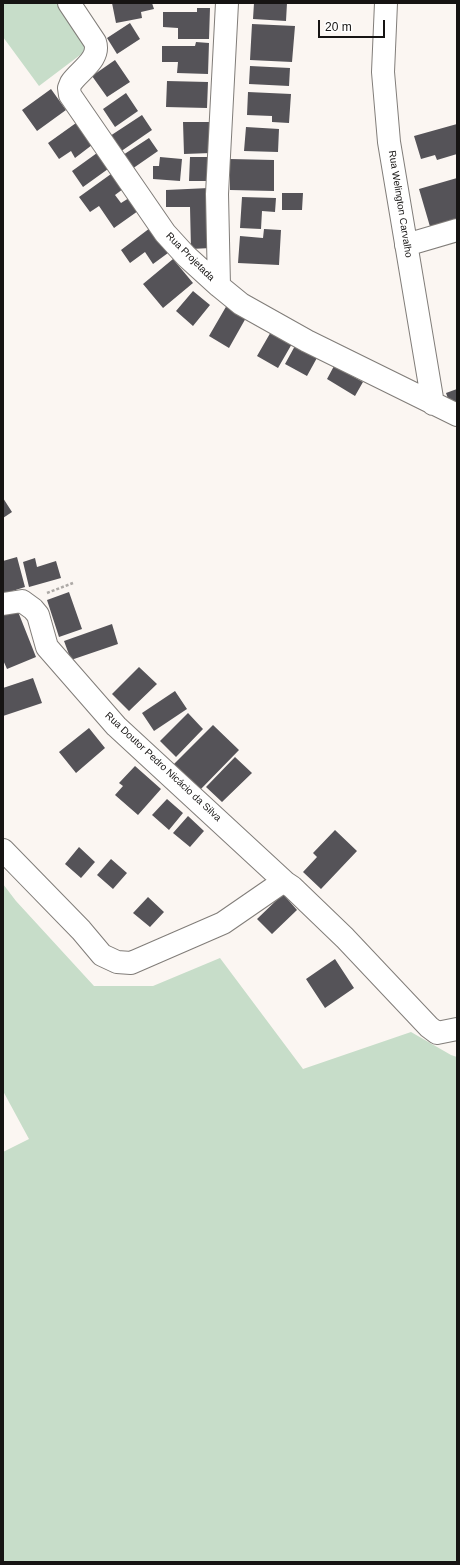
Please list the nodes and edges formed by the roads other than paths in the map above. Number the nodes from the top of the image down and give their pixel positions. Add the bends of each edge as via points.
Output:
1 (227, 3) edge
2 (386, 3) edge
3 (71, 4) edge
4 (457, 230) edge
5 (406, 244) junction
6 (219, 286) junction
7 (433, 404) junction
8 (457, 415) edge
9 (3, 604) edge
10 (3, 850) edge
11 (286, 883) junction
12 (457, 1029) edge

1 - 6 street via 217,194
2 - 5 street, Rua Welington Carvalho via 382,72 389,142
3 - 6 street, Rua Projetada via 95,42 96,48 93,58 71,84 71,97 165,233
4 - 5 street
5 - 7 street, Rua Welington Carvalho
6 - 7 street, Rua Projetada via 241,304 307,341
7 - 8 street, Rua Projetada
9 - 11 street, Rua Doutor Pedro Nicácio da Silva via 22,601 34,609 47,646 116,726
10 - 11 street via 102,955 117,962 131,963 223,922 281,883
11 - 12 street, Rua Doutor Pedro Nicácio da Silva via 345,938 429,1027 437,1033

